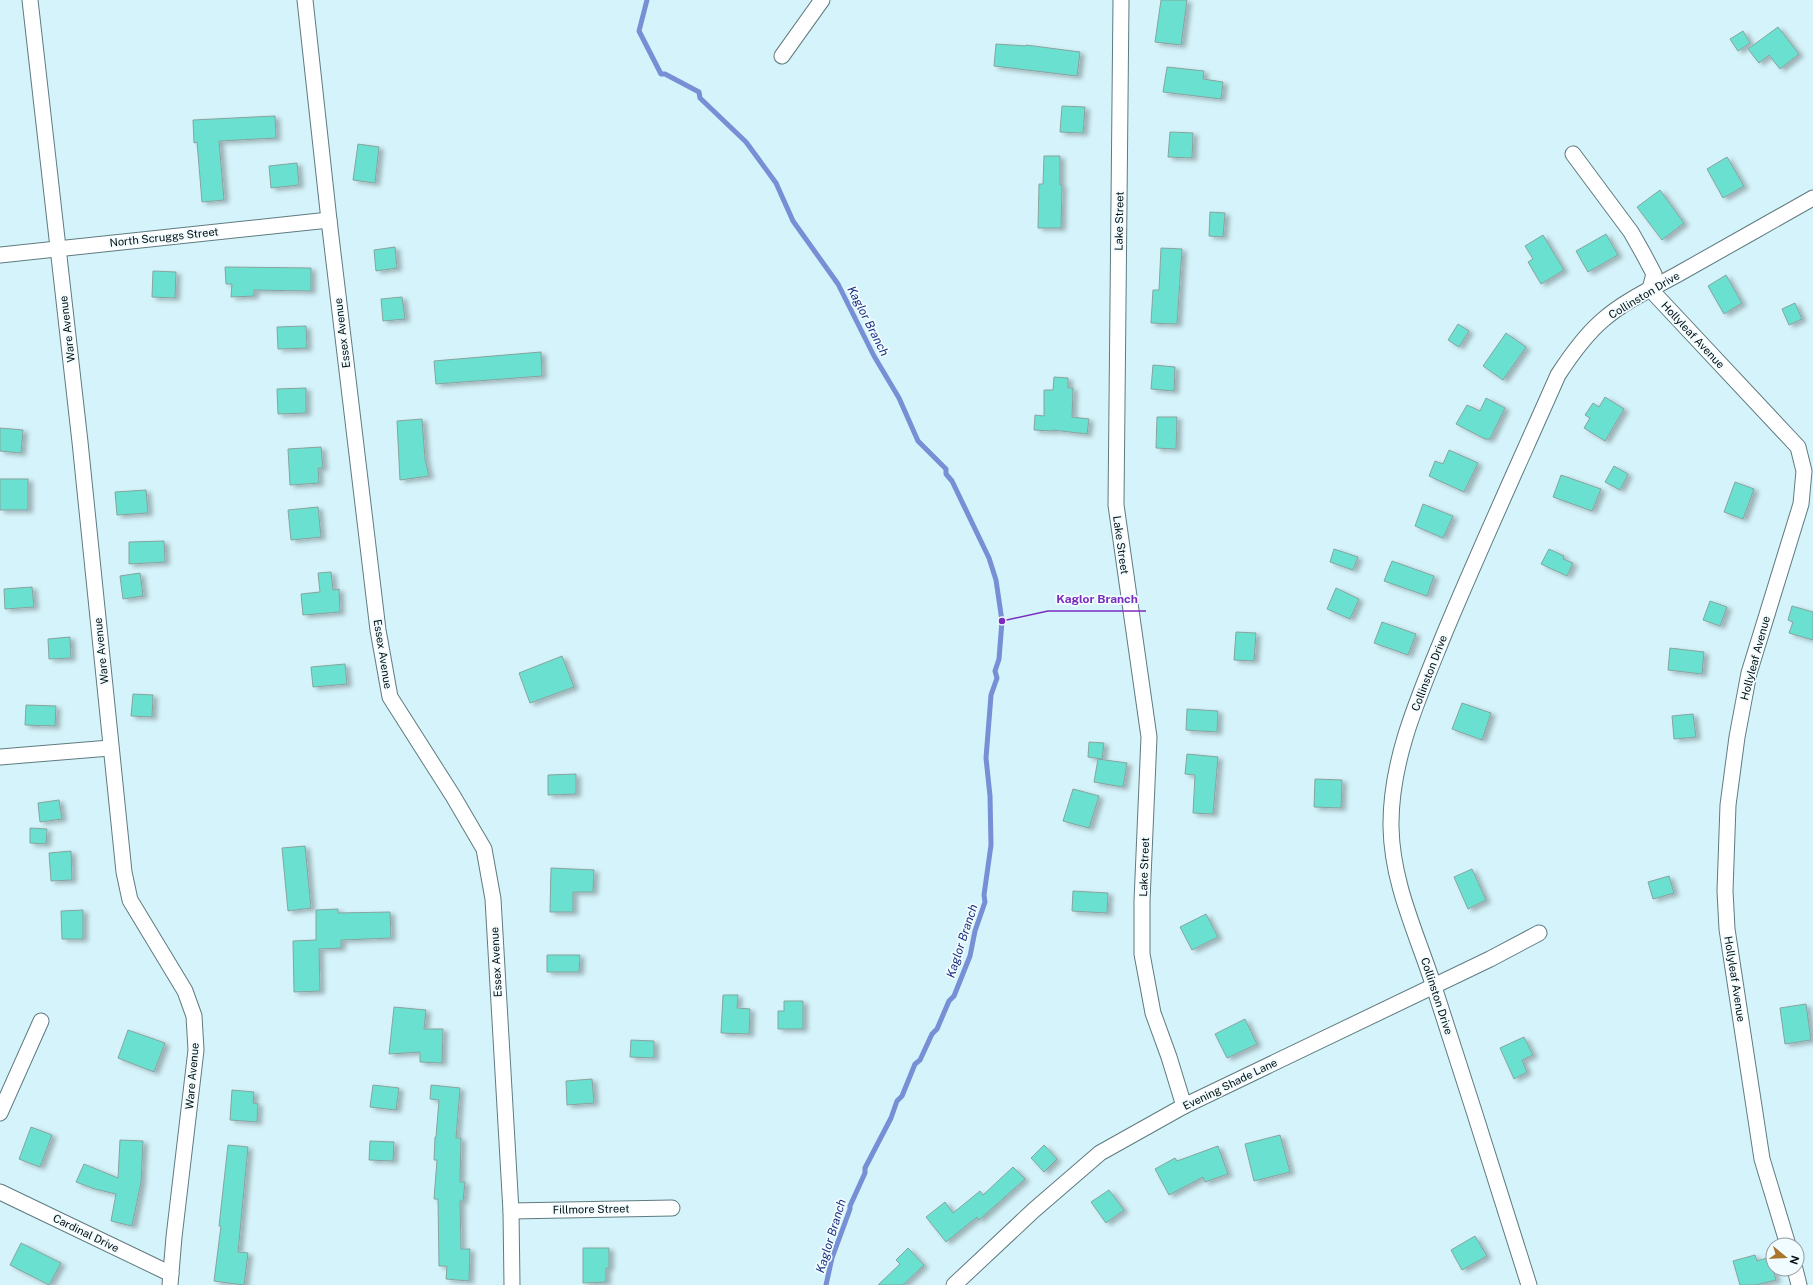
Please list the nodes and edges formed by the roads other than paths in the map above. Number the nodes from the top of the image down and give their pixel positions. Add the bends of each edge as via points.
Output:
1 (30, 0) edge
2 (305, 0) edge
3 (822, 0) edge
4 (1121, 0) edge
5 (782, 56) dead end
6 (1572, 154) dead end
7 (1813, 198) edge
8 (329, 220) junction
9 (57, 248) junction
10 (0, 255) edge
11 (1650, 289) junction
12 (110, 748) junction
13 (0, 757) edge
14 (1539, 933) dead end
15 (1434, 986) junction
16 (41, 1021) dead end
17 (1184, 1106) junction
18 (0, 1113) edge
19 (0, 1192) edge
20 (672, 1208) dead end
21 (511, 1211) junction
22 (1786, 1237) edge
23 (170, 1279) edge
24 (512, 1285) edge
25 (954, 1285) edge
26 (1529, 1285) edge

1 - 9 street, Ware Avenue
2 - 8 street, Essex Avenue
3 - 5 street
4 - 17 street, Lake Street via 1116,505 1149,737 1142,954 1153,1013 1170,1057
6 - 11 street via 1631,232 1654,274
7 - 11 street, Collinston Drive
8 - 9 street, North Scruggs Street
8 - 21 street, Essex Avenue via 378,630 390,697 484,849 493,899
9 - 10 street, North Scruggs Street
9 - 12 street, Ware Avenue via 80,442
11 - 15 street, Collinston Drive via 1604,319 1558,375 1468,576 1420,694 1397,764 1392,827 1395,866 1401,894
11 - 22 street, Hollyleaf Avenue via 1798,447 1804,471 1801,504 1749,673 1728,805 1725,891 1727,929 1762,1159
12 - 13 street
12 - 23 street, Ware Avenue via 124,872 130,900 185,991 194,1016 196,1050
14 - 15 street, Evening Shade Lane
15 - 17 street, Evening Shade Lane
15 - 26 street, Collinston Drive
16 - 18 street
17 - 25 street, Evening Shade Lane via 1100,1153
19 - 23 street, Cardinal Drive
20 - 21 street, Fillmore Street
21 - 24 street, Essex Avenue

